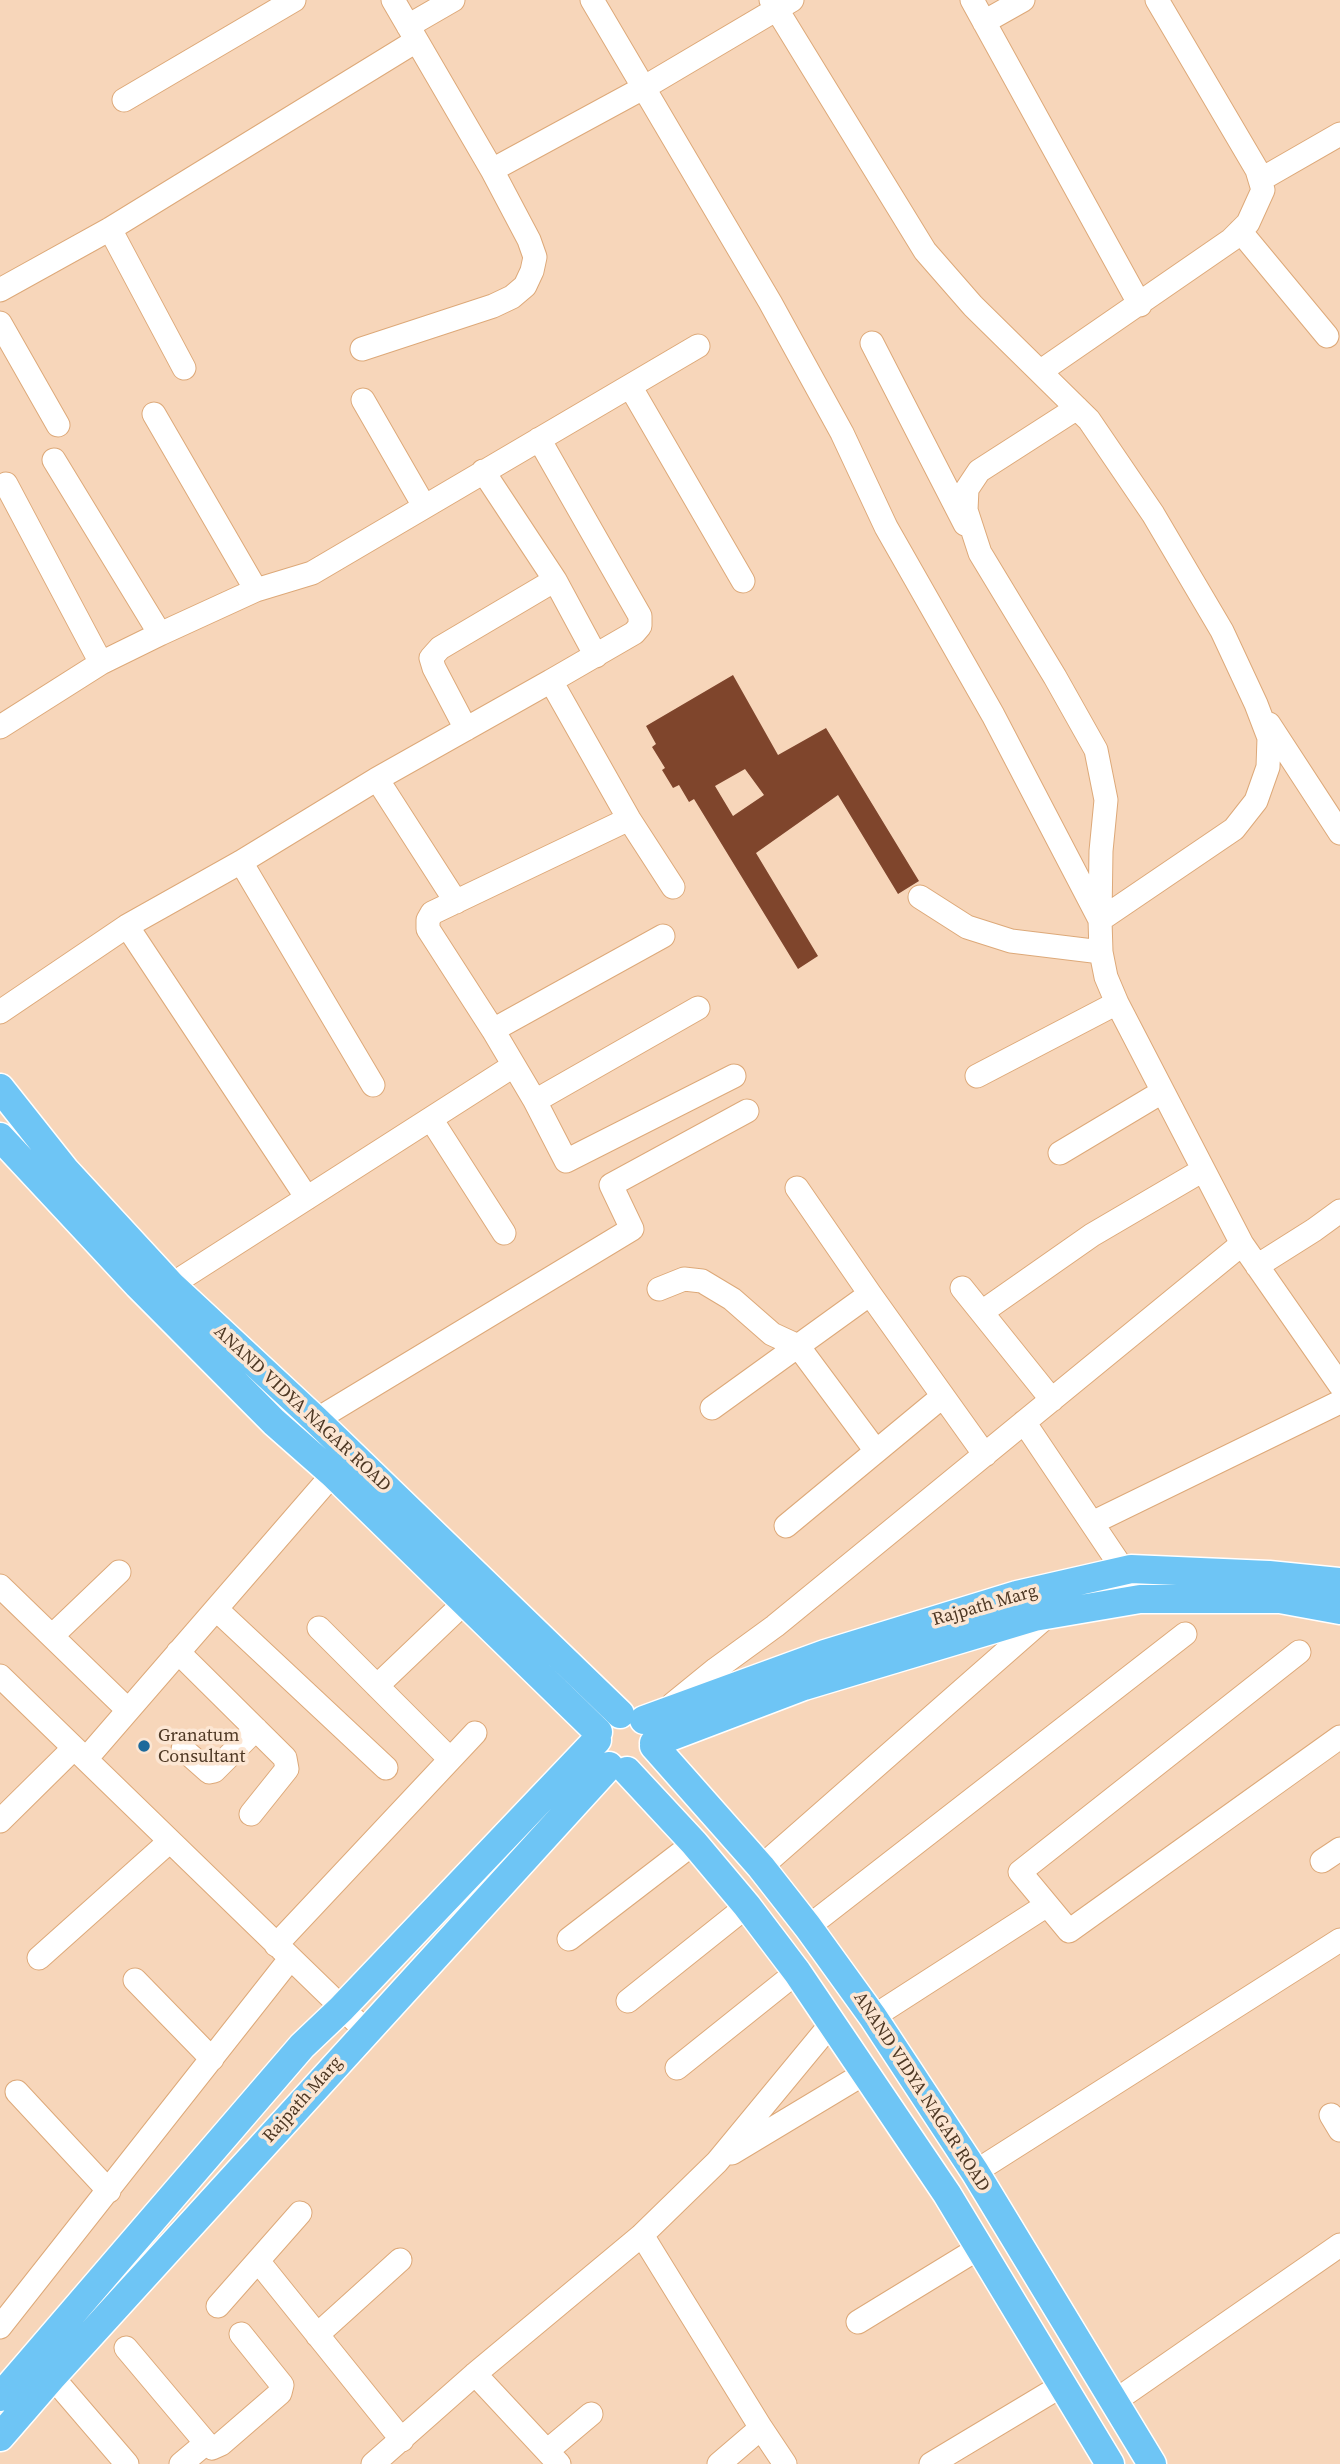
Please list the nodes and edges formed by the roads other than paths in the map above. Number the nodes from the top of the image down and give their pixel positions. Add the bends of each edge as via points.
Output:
1 (294, 0) edge
2 (393, 0) edge
3 (453, 0) edge
4 (592, 0) edge
5 (972, 0) edge
6 (1023, 0) edge
7 (1157, 0) edge
8 (780, 3) edge
9 (984, 22) junction
10 (412, 34) junction
11 (645, 88) junction
12 (124, 100) dead end
13 (1340, 134) edge
14 (492, 170) junction
15 (1260, 180) junction
16 (110, 229) junction
17 (1240, 231) junction
18 (0, 290) edge
19 (1140, 305) junction
20 (0, 323) edge
21 (1326, 336) dead end
22 (872, 343) dead end
23 (698, 346) dead end
24 (362, 349) dead end
25 (184, 368) dead end
26 (1041, 371) junction
27 (630, 386) junction
28 (363, 400) dead end
29 (1077, 408) junction
30 (154, 414) dead end
31 (58, 425) dead end
32 (539, 439) junction
33 (54, 460) dead end
34 (483, 471) junction
35 (6, 484) dead end
36 (424, 506) junction
37 (980, 553) junction
38 (555, 580) junction
39 (743, 581) dead end
40 (256, 590) junction
41 (160, 634) junction
42 (596, 656) junction
43 (101, 663) junction
44 (551, 681) junction
45 (1256, 704) junction
46 (0, 727) edge
47 (466, 729) junction
48 (377, 779) junction
49 (629, 819) junction
50 (1340, 833) edge
51 (241, 862) junction
52 (673, 887) dead end
53 (920, 897) dead end
54 (456, 902) junction
55 (1100, 920) junction
56 (127, 926) junction
57 (663, 936) dead end
58 (1101, 952) junction
59 (1117, 1003) junction
60 (698, 1008) dead end
61 (0, 1012) edge
62 (493, 1030) junction
63 (513, 1066) junction
64 (734, 1076) dead end
65 (977, 1076) dead end
66 (373, 1084) dead end
67 (0, 1088) edge
68 (1162, 1093) junction
69 (535, 1101) junction
70 (747, 1111) dead end
71 (430, 1119) junction
72 (3, 1149) edge
73 (1059, 1153) dead end
74 (1203, 1170) junction
75 (797, 1188) dead end
76 (307, 1198) junction
77 (1340, 1211) edge
78 (504, 1233) dead end
79 (1242, 1244) junction
80 (1257, 1266) junction
81 (170, 1285) junction
82 (962, 1288) dead end
83 (659, 1289) dead end
84 (870, 1294) junction
85 (982, 1312) junction
86 (798, 1346) junction
87 (1340, 1385) edge
88 (943, 1396) junction
89 (1052, 1400) junction
90 (1340, 1402) edge
91 (712, 1408) dead end
92 (316, 1420) junction
93 (1024, 1422) junction
94 (876, 1451) junction
95 (985, 1455) junction
96 (333, 1474) junction
97 (1092, 1523) junction
98 (786, 1526) dead end
99 (1124, 1571) junction
100 (119, 1572) dead end
101 (1340, 1582) edge
102 (0, 1586) edge
103 (464, 1603) junction
104 (216, 1609) junction
105 (1340, 1610) edge
106 (1048, 1615) junction
107 (319, 1628) dead end
108 (1185, 1634) dead end
109 (52, 1636) junction
110 (178, 1652) junction
111 (1299, 1652) dead end
112 (0, 1676) edge
113 (377, 1686) junction
114 (128, 1710) junction
115 (646, 1728) junction
116 (256, 1729) junction
117 (475, 1732) dead end
118 (598, 1736) junction
119 (1340, 1737) edge
120 (183, 1749) dead end
121 (80, 1753) junction
122 (449, 1758) junction
123 (386, 1768) dead end
124 (618, 1768) junction
125 (251, 1814) dead end
126 (0, 1821) edge
127 (170, 1841) junction
128 (694, 1843) junction
129 (761, 1867) junction
130 (1047, 1905) junction
131 (747, 1906) junction
132 (808, 1927) junction
133 (569, 1939) dead end
134 (1340, 1940) edge
135 (284, 1952) junction
136 (39, 1958) dead end
137 (797, 1972) junction
138 (135, 1980) dead end
139 (628, 2001) dead end
140 (341, 2009) junction
141 (873, 2017) junction
142 (831, 2024) junction
143 (366, 2031) junction
144 (212, 2059) junction
145 (677, 2068) dead end
146 (865, 2073) junction
147 (18, 2092) dead end
148 (717, 2162) junction
149 (975, 2172) junction
150 (109, 2191) junction
151 (300, 2213) dead end
152 (642, 2235) junction
153 (1340, 2245) edge
154 (979, 2248) junction
155 (400, 2260) dead end
156 (258, 2261) junction
157 (218, 2306) dead end
158 (2, 2320) edge
159 (858, 2322) dead end
160 (241, 2334) dead end
161 (317, 2335) junction
162 (126, 2348) dead end
163 (44, 2367) junction
164 (475, 2374) junction
165 (1061, 2386) junction
166 (0, 2397) edge
167 (1115, 2401) junction
168 (591, 2414) dead end
169 (761, 2428) junction
170 (0, 2437) edge
171 (402, 2440) junction
172 (206, 2443) junction
173 (553, 2457) edge
174 (127, 2464) edge
175 (181, 2464) edge
176 (373, 2464) edge
177 (719, 2464) edge
178 (785, 2464) edge
179 (931, 2464) edge
180 (1110, 2464) edge
181 (1152, 2464) edge

1 - 12 street
2 - 10 street
3 - 10 street
4 - 11 street
5 - 9 street
6 - 9 street
7 - 15 street
8 - 11 street
8 - 26 street via 925,251 973,306
9 - 19 street
10 - 14 street
10 - 16 street
11 - 14 street
11 - 55 street via 799,353 886,527 993,715
13 - 15 street
14 - 24 street via 535,257 525,286 493,306
15 - 17 street via 1264,190 1258,206
16 - 18 street
16 - 25 street
17 - 19 street
17 - 21 street
19 - 26 street
20 - 31 street
22 - 37 street
23 - 27 street
26 - 29 street
27 - 32 street
27 - 39 street
28 - 36 street
29 - 37 street via 979,471 967,489 966,510
29 - 45 street via 1090,420 1153,514 1222,631
30 - 40 street
32 - 34 street
32 - 42 street via 640,616 634,633
33 - 41 street
34 - 36 street
34 - 38 street
35 - 43 street
36 - 40 street via 312,573
37 - 55 street via 1096,750 1106,800
38 - 42 street
38 - 47 street via 440,648 431,658
40 - 41 street
41 - 43 street
42 - 44 street
43 - 46 street
44 - 47 street
44 - 49 street
45 - 50 street
45 - 55 street via 1269,738 1268,767 1256,801 1234,829
47 - 48 street
48 - 51 street
48 - 54 street
49 - 52 street
49 - 54 street
51 - 56 street
51 - 66 street
53 - 58 street via 967,928 1011,941
54 - 62 street via 432,913 428,929
55 - 58 street
56 - 61 street
56 - 76 street
57 - 62 street
58 - 59 street
59 - 65 street
59 - 68 street
60 - 69 street
62 - 63 street
63 - 69 street
63 - 71 street
64 - 69 street via 566,1161
67 - 81 main road, ANAND VIDYA NAGAR ROAD via 65,1170
68 - 73 street
68 - 74 street
70 - 92 street via 611,1185 632,1229
71 - 76 street
71 - 78 street
72 - 96 main road, ANAND VIDYA NAGAR ROAD via 274,1422
74 - 79 street
74 - 85 street via 1092,1235
75 - 84 street
76 - 81 street
77 - 80 street
79 - 80 street
79 - 89 street
80 - 87 street
81 - 92 main road, ANAND VIDYA NAGAR ROAD
82 - 85 street
83 - 86 street via 684,1279 702,1281 732,1299 772,1334
84 - 86 street
84 - 88 street
85 - 89 street
86 - 91 street
86 - 94 street
88 - 94 street
88 - 95 street
89 - 93 street
90 - 97 street
92 - 115 main road, ANAND VIDYA NAGAR ROAD
93 - 95 street
93 - 97 street
94 - 98 street
95 - 115 street
96 - 103 main road, ANAND VIDYA NAGAR ROAD
96 - 104 street
97 - 99 street
99 - 101 main road, Rajpath Marg
99 - 115 main road, Rajpath Marg via 1017,1595 825,1654
100 - 109 street
102 - 109 street
103 - 113 street
103 - 118 main road, ANAND VIDYA NAGAR ROAD
104 - 110 street
104 - 123 street
105 - 106 main road, Rajpath Marg via 1280,1600 1140,1599
106 - 115 main road, Rajpath Marg
106 - 129 street
107 - 113 street
108 - 132 street
109 - 114 street
110 - 114 street
110 - 116 street
111 - 130 street via 1020,1872
112 - 121 street
113 - 122 street
114 - 121 street
115 - 118 main road via 608,1719
115 - 124 main road via 646,1763 636,1770
115 - 129 main road, ANAND VIDYA NAGAR ROAD
116 - 120 street via 214,1771 209,1772
116 - 125 street via 285,1758 287,1769
117 - 122 street
118 - 124 main road via 597,1749 605,1764
118 - 140 main road, Rajpath Marg
119 - 130 street via 1069,1931
121 - 126 street
121 - 127 street
122 - 135 street
124 - 128 main road, ANAND VIDYA NAGAR ROAD
124 - 143 main road, Rajpath Marg
127 - 135 street
127 - 136 street
128 - 131 main road, ANAND VIDYA NAGAR ROAD
128 - 133 street
129 - 132 main road, ANAND VIDYA NAGAR ROAD
130 - 141 street
131 - 137 main road, ANAND VIDYA NAGAR ROAD
131 - 139 street
132 - 141 main road, ANAND VIDYA NAGAR ROAD
134 - 149 street
135 - 140 street
135 - 144 street
137 - 142 main road, ANAND VIDYA NAGAR ROAD
137 - 145 street
138 - 144 street
140 - 143 street
140 - 163 main road, Rajpath Marg via 302,2046
141 - 149 main road, ANAND VIDYA NAGAR ROAD
142 - 146 main road, ANAND VIDYA NAGAR ROAD
142 - 148 street
143 - 163 main road, Rajpath Marg
144 - 150 street
146 - 148 street
146 - 154 main road, ANAND VIDYA NAGAR ROAD
147 - 150 street
148 - 152 street
149 - 167 main road, ANAND VIDYA NAGAR ROAD
150 - 158 street
151 - 156 street
152 - 164 street
152 - 169 street
153 - 167 street
154 - 159 street
154 - 165 main road, ANAND VIDYA NAGAR ROAD
155 - 161 street
156 - 157 street
156 - 161 street
160 - 172 street via 282,2385 280,2393 221,2444 212,2448
161 - 171 street
162 - 172 street
163 - 166 main road, Rajpath Marg
163 - 170 main road, Rajpath Marg
163 - 174 street
164 - 171 street
164 - 173 street
165 - 179 street
165 - 180 main road, ANAND VIDYA NAGAR ROAD
167 - 181 main road, ANAND VIDYA NAGAR ROAD
168 - 173 street
169 - 177 street
169 - 178 street
171 - 176 street
172 - 175 street

